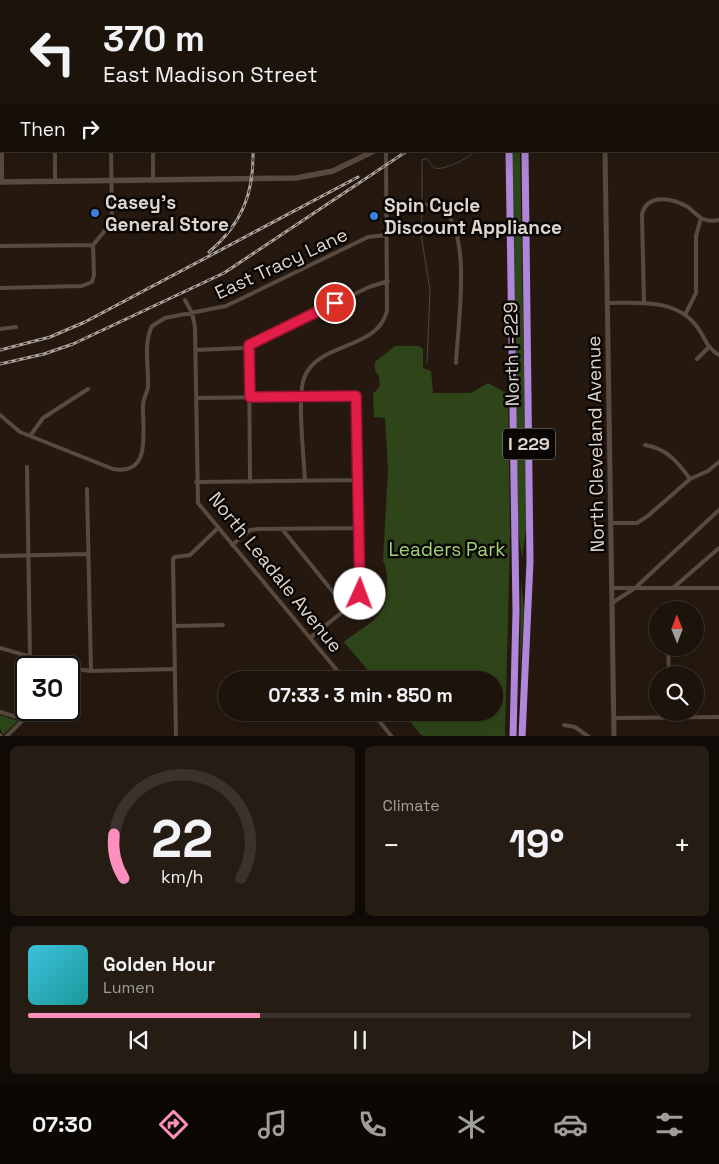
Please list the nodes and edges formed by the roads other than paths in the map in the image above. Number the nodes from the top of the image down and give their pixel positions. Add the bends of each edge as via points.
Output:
1 (0, 62) edge
2 (0, 72) edge
3 (2, 152) edge
4 (55, 152) edge
5 (111, 152) edge
6 (153, 152) edge
7 (372, 152) edge
8 (386, 152) edge
9 (509, 152) edge
10 (524, 152) edge
11 (605, 152) edge
12 (153, 180) junction
13 (55, 181) junction
14 (111, 181) junction
15 (1, 182) edge
16 (386, 206) junction
17 (701, 218) junction
18 (719, 220) edge
19 (387, 234) junction
20 (93, 244) junction
21 (0, 246) edge
22 (388, 281) junction
23 (0, 288) edge
24 (185, 300) dead end
25 (607, 303) junction
26 (644, 303) junction
27 (192, 313) junction
28 (685, 315) junction
29 (16, 327) dead end
30 (0, 329) edge
31 (249, 345) junction
32 (709, 347) junction
33 (195, 350) junction
34 (719, 355) edge
35 (697, 359) dead end
36 (456, 364) dead end
37 (88, 389) dead end
38 (302, 396) junction
39 (250, 397) junction
40 (196, 398) junction
41 (0, 415) edge
42 (30, 436) junction
43 (645, 445) dead end
44 (719, 462) edge
45 (26, 467) dead end
46 (690, 478) junction
47 (358, 480) junction
48 (305, 481) junction
49 (196, 482) junction
50 (250, 482) junction
51 (87, 489) dead end
52 (719, 510) edge
53 (611, 523) junction
54 (218, 528) junction
55 (360, 528) junction
56 (282, 529) junction
57 (232, 545) junction
58 (718, 550) edge
59 (88, 554) junction
60 (0, 556) edge
61 (28, 556) junction
62 (612, 588) junction
63 (635, 588) junction
64 (673, 588) junction
65 (719, 588) edge
66 (612, 604) junction
67 (346, 608) junction
68 (174, 626) junction
69 (223, 626) dead end
70 (310, 638) junction
71 (0, 648) edge
72 (24, 656) edge
73 (30, 656) edge
74 (175, 668) junction
75 (80, 670) edge
76 (91, 671) junction
77 (338, 671) edge
78 (0, 712) edge
79 (649, 716) edge
80 (704, 716) edge
81 (719, 716) edge
82 (15, 717) edge
83 (614, 718) junction
84 (23, 721) edge
85 (380, 721) edge
86 (564, 725) dead end
87 (6, 736) edge
88 (176, 736) edge
89 (392, 736) edge
90 (513, 736) edge
91 (522, 736) edge
92 (589, 736) edge
93 (614, 736) edge

1 - 2 street
3 - 15 street
4 - 13 street
5 - 14 street
6 - 12 street
7 - 12 main road via 341,168 304,177
8 - 16 street
9 - 90 highway, North I-229 / I 229 via 516,611
10 - 91 highway, North I-229 / I 229 via 530,562
11 - 25 street, North Cleveland Avenue
12 - 14 main road
13 - 14 main road
13 - 15 main road
14 - 20 street via 112,224
16 - 19 street
16 - 36 street via 434,206 446,213 451,221 462,287
17 - 18 street
17 - 26 street via 670,200 650,201 644,206
17 - 28 street via 696,236 696,293
19 - 22 street
19 - 27 street, East Tracy Lane via 368,237 226,306
20 - 21 street
20 - 23 street via 94,275 90,284
22 - 31 street
22 - 38 street via 388,311 382,324 372,334 315,362 305,377
24 - 27 street, North Leadale Avenue
25 - 26 street
25 - 53 street, North Cleveland Avenue
26 - 28 street via 662,304
27 - 33 street, North Leadale Avenue
27 - 42 street, East Tracy Lane via 165,318 148,332 148,387 143,404 144,449 133,466 113,470
28 - 32 street via 698,328
29 - 30 street
31 - 33 street via 239,349
31 - 39 street
32 - 34 street
32 - 35 street
33 - 40 street, North Leadale Avenue
37 - 42 street via 43,418
38 - 39 street
38 - 47 street via 356,396
38 - 48 street
39 - 40 street
39 - 50 street
40 - 49 street, North Leadale Avenue
41 - 42 street, East Tracy Lane
43 - 46 street via 665,452
44 - 46 street via 708,471
45 - 61 street
46 - 53 street via 637,523
47 - 48 street
47 - 55 street
48 - 50 street
49 - 50 street
49 - 54 street, North Leadale Avenue via 198,503
51 - 59 street
52 - 63 street
53 - 62 street, North Cleveland Avenue
54 - 57 street, North Leadale Avenue
54 - 68 street via 192,554 175,557 173,561
55 - 56 street
55 - 67 street via 361,588 356,601
56 - 57 street via 250,530
56 - 67 street
57 - 70 street, North Leadale Avenue
58 - 64 street
59 - 61 street
59 - 76 street
60 - 61 street
61 - 73 street
62 - 63 street
62 - 66 street, North Cleveland Avenue
63 - 64 street
63 - 66 street
64 - 65 street
66 - 83 street, North Cleveland Avenue
67 - 70 street
68 - 69 street
68 - 74 street
70 - 77 street, North Leadale Avenue
71 - 72 street
74 - 76 street
74 - 88 street
75 - 76 street
78 - 82 street
79 - 83 street
80 - 81 street
83 - 93 street, North Cleveland Avenue
84 - 87 street
85 - 89 street
86 - 92 street via 575,727

